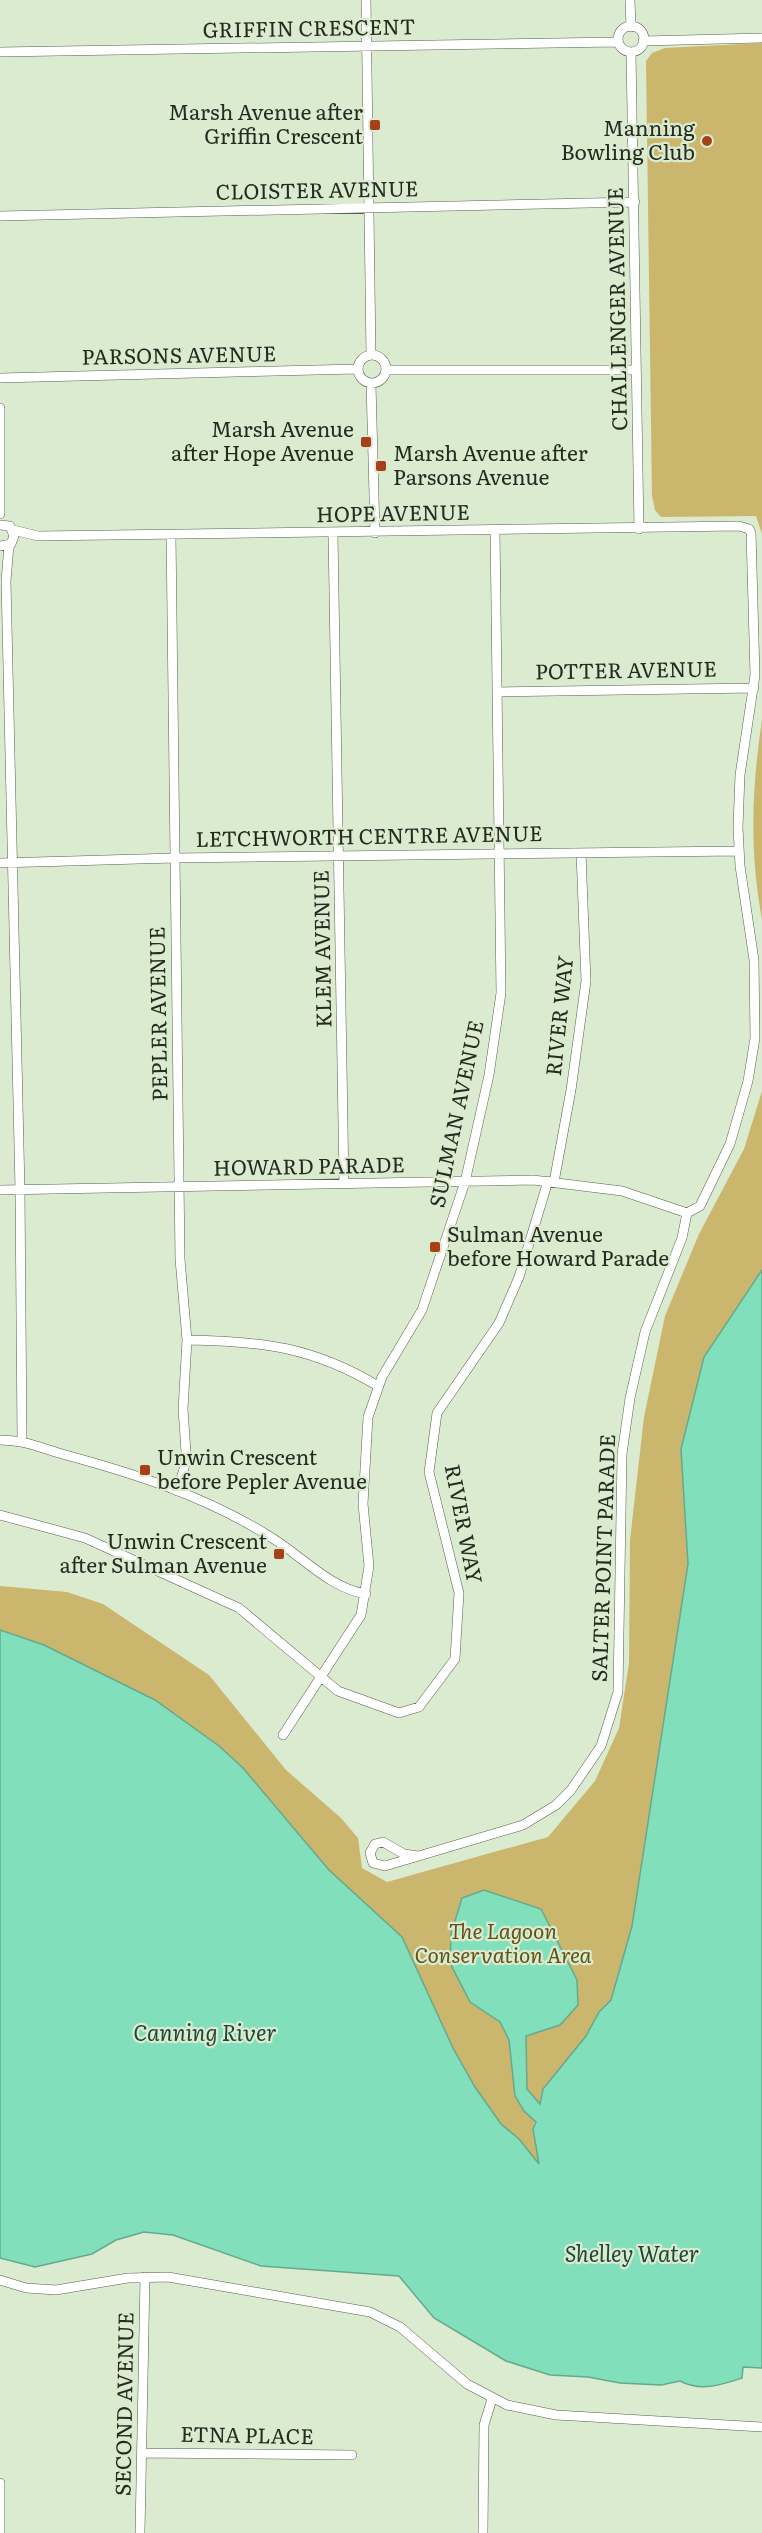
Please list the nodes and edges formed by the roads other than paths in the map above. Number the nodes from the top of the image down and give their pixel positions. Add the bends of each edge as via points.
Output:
1 (366, 0) edge
2 (630, 0) edge
3 (631, 27) junction
4 (762, 38) edge
5 (643, 41) junction
6 (618, 42) junction
7 (367, 46) junction
8 (0, 52) edge
9 (631, 52) junction
10 (635, 202) junction
11 (369, 208) junction
12 (0, 216) edge
13 (371, 355) junction
14 (358, 369) junction
15 (387, 370) junction
16 (636, 370) junction
17 (0, 378) edge
18 (371, 384) junction
19 (0, 408) edge
20 (2, 502) edge
21 (0, 514) edge
22 (8, 527) edge
23 (639, 529) junction
24 (495, 530) junction
25 (375, 533) junction
26 (333, 534) junction
27 (171, 535) junction
28 (38, 536) junction
29 (5, 545) edge
30 (754, 688) junction
31 (498, 692) junction
32 (739, 851) junction
33 (581, 853) junction
34 (501, 854) junction
35 (339, 856) junction
36 (174, 858) junction
37 (5, 863) edge
38 (551, 1181) junction
39 (465, 1182) junction
40 (344, 1184) junction
41 (180, 1186) junction
42 (0, 1190) edge
43 (20, 1190) junction
44 (687, 1213) junction
45 (187, 1340) junction
46 (378, 1386) junction
47 (0, 1440) edge
48 (21, 1440) junction
49 (177, 1491) junction
50 (0, 1515) edge
51 (366, 1594) junction
52 (322, 1679) junction
53 (283, 1735) dead end
54 (418, 1856) junction
55 (145, 2277) junction
56 (0, 2280) edge
57 (492, 2399) junction
58 (762, 2427) edge
59 (142, 2453) junction
60 (352, 2455) dead end
61 (0, 2483) edge
62 (0, 2533) edge
63 (140, 2533) edge
64 (483, 2533) edge

1 - 7 street
2 - 3 street
3 - 5 street via 641,33
3 - 6 street via 621,31
4 - 5 street
5 - 9 street via 638,50
6 - 7 street, GRIFFIN CRESCENT
6 - 9 street
7 - 8 street, GRIFFIN CRESCENT
7 - 11 street
9 - 10 street, CHALLENGER AVENUE
10 - 11 street, CLOISTER AVENUE
10 - 16 street, CHALLENGER AVENUE
11 - 12 street, CLOISTER AVENUE
11 - 13 street
13 - 14 street via 363,358
13 - 15 street via 380,358
14 - 17 street, PARSONS AVENUE
14 - 18 street via 360,377
15 - 16 street
15 - 18 street via 380,381
16 - 23 street, CHALLENGER AVENUE
18 - 25 street
19 - 20 street
20 - 21 street
20 - 22 street
22 - 28 street, HOPE AVENUE
22 - 29 street
23 - 24 street, HOPE AVENUE
23 - 30 street, HOPE AVENUE via 749,529 753,540
24 - 25 street, HOPE AVENUE
24 - 31 street, SULMAN AVENUE
25 - 26 street, HOPE AVENUE
26 - 27 street, HOPE AVENUE
26 - 35 street, KLEM AVENUE
27 - 28 street, HOPE AVENUE
27 - 36 street, PEPLER AVENUE
28 - 29 street, HOPE AVENUE
29 - 37 street
30 - 31 street, POTTER AVENUE
30 - 32 street via 740,775
31 - 34 street, SULMAN AVENUE
32 - 33 street, LETCHWORTH CENTRE AVENUE
32 - 44 street via 754,960 753,1058 740,1114 722,1164 700,1206
33 - 34 street, LETCHWORTH CENTRE AVENUE
33 - 38 street, RIVER WAY via 586,981 571,1090
34 - 35 street, LETCHWORTH CENTRE AVENUE
34 - 39 street, SULMAN AVENUE via 501,993 489,1075
35 - 36 street, LETCHWORTH CENTRE AVENUE
35 - 40 street, KLEM AVENUE
36 - 37 street, LETCHWORTH CENTRE AVENUE
36 - 41 street, PEPLER AVENUE
37 - 43 street
38 - 39 street, HOWARD PARADE
38 - 44 street, HOWARD PARADE via 622,1191
38 - 52 street, RIVER WAY via 499,1323 436,1418 429,1472 459,1593 455,1659 421,1705 401,1713 338,1691
39 - 40 street, HOWARD PARADE
39 - 46 street, SULMAN AVENUE via 422,1310
40 - 41 street, HOWARD PARADE
41 - 43 street, HOWARD PARADE
41 - 45 street, PEPLER AVENUE via 180,1259
42 - 43 street, HOWARD PARADE
43 - 48 street
44 - 54 street, SALTER POINT PARADE via 682,1238 645,1332 630,1398 622,1454 618,1692 601,1746 571,1790 541,1815 498,1834
45 - 46 street via 241,1341 307,1352
45 - 49 street, PEPLER AVENUE via 183,1409 186,1460
46 - 51 street, SULMAN AVENUE via 368,1417 364,1468 363,1504 369,1557
47 - 48 street
48 - 49 street via 145,1477
49 - 51 street via 255,1527 343,1589
50 - 52 street, RIVER WAY via 85,1538 239,1608
51 - 52 street, SULMAN AVENUE via 358,1622
52 - 53 street, SULMAN AVENUE
54 - 54 street, SALTER POINT PARADE via 380,1866 373,1863 370,1853 375,1844 383,1842 404,1854
55 - 56 street via 56,2290 26,2288
55 - 57 street via 168,2277 370,2312 400,2327 467,2384
55 - 59 street, SECOND AVENUE
57 - 58 street via 556,2415
57 - 64 street via 484,2425
59 - 60 street, ETNA PLACE
59 - 63 street, SECOND AVENUE
61 - 62 street

